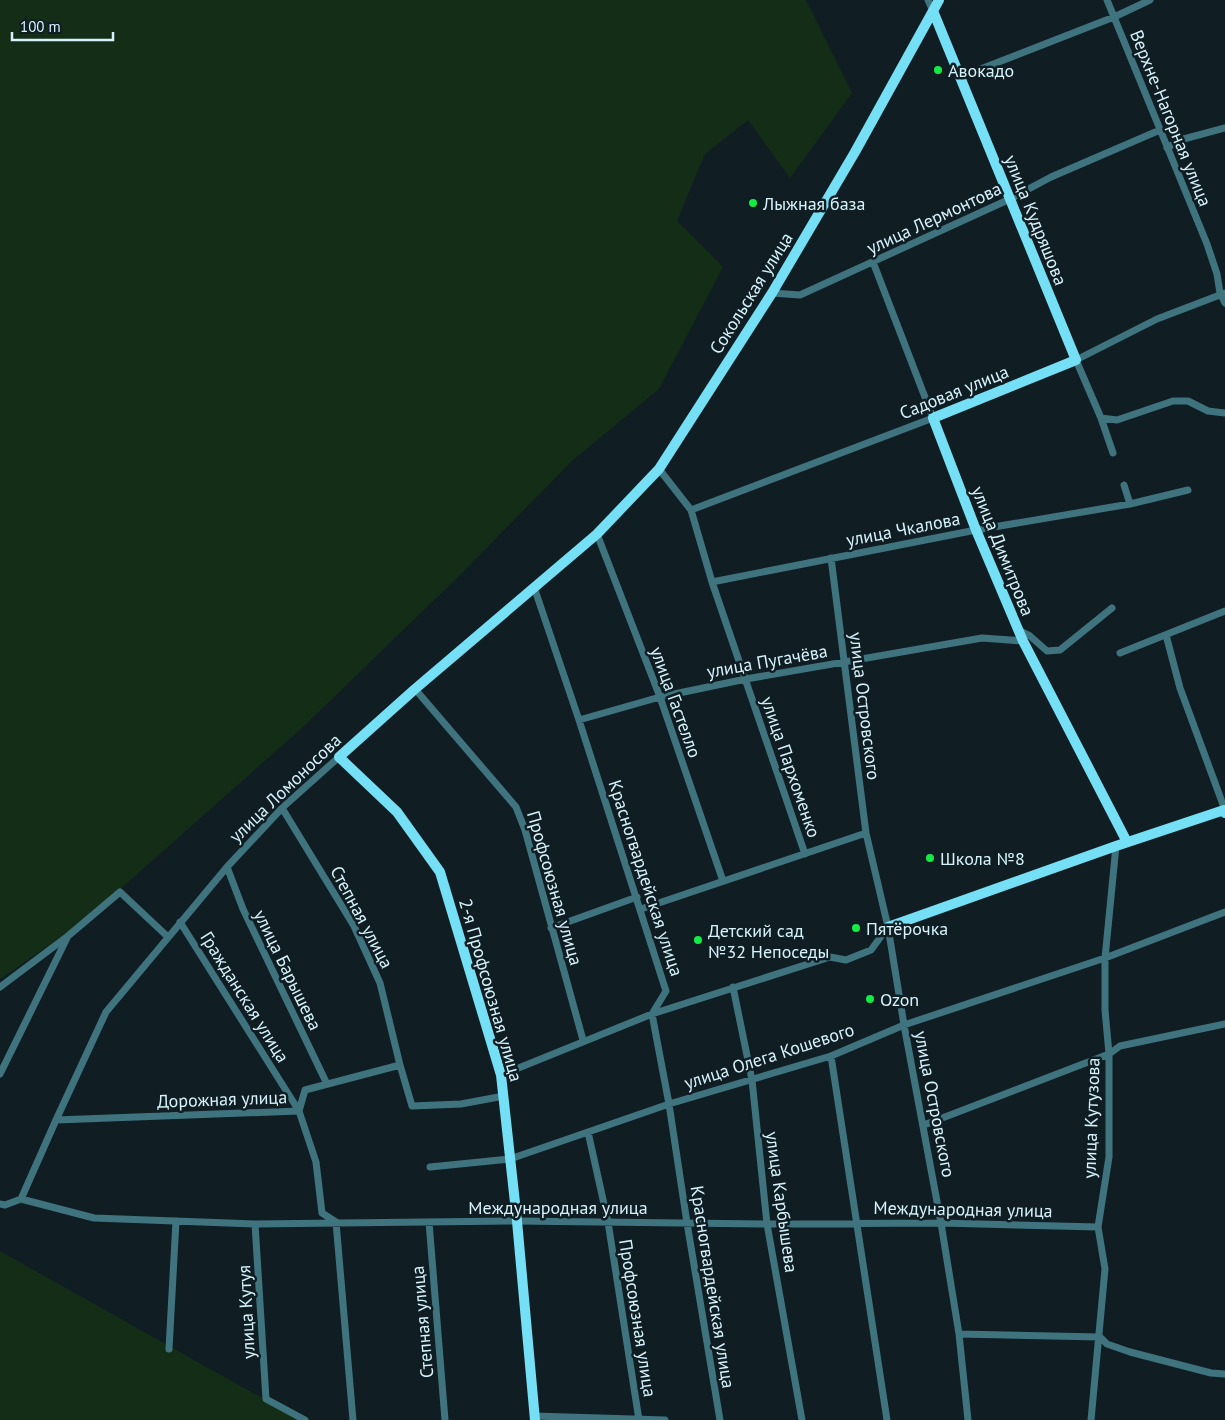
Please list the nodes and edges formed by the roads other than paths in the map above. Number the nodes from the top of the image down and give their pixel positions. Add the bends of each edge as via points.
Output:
1 (928, 0) edge
2 (939, 0) edge
3 (1107, 0) edge
4 (1150, 0) edge
5 (933, 11) junction
6 (1114, 17) junction
7 (960, 77) junction
8 (1225, 128) edge
9 (1160, 130) junction
10 (1167, 148) junction
11 (1010, 199) junction
12 (873, 262) junction
13 (772, 293) junction
14 (1222, 293) edge
15 (1225, 303) edge
16 (1076, 360) junction
17 (1225, 414) edge
18 (933, 418) junction
19 (1101, 418) junction
20 (1113, 453) dead end
21 (659, 469) junction
22 (1124, 485) dead end
23 (1188, 490) dead end
24 (1130, 504) junction
25 (691, 510) junction
26 (976, 530) junction
27 (598, 534) junction
28 (831, 558) junction
29 (712, 582) junction
30 (534, 587) junction
31 (1112, 608) dead end
32 (1225, 611) edge
33 (1018, 630) junction
34 (1166, 635) junction
35 (1022, 641) junction
36 (1120, 652) dead end
37 (845, 663) junction
38 (746, 679) junction
39 (414, 689) junction
40 (660, 698) junction
41 (580, 720) junction
42 (339, 757) junction
43 (282, 808) junction
44 (1225, 811) edge
45 (866, 833) junction
46 (1127, 842) junction
47 (1116, 846) junction
48 (805, 854) junction
49 (227, 867) junction
50 (723, 881) junction
51 (637, 897) junction
52 (641, 909) junction
53 (1225, 912) edge
54 (180, 922) junction
55 (888, 927) junction
56 (551, 928) junction
57 (68, 936) junction
58 (168, 937) junction
59 (1106, 958) junction
60 (0, 987) edge
61 (733, 988) junction
62 (652, 1014) junction
63 (1225, 1024) edge
64 (904, 1026) junction
65 (583, 1040) junction
66 (1109, 1054) junction
67 (831, 1056) junction
68 (400, 1065) junction
69 (0, 1074) edge
70 (501, 1075) junction
71 (752, 1080) junction
72 (327, 1084) junction
73 (504, 1096) junction
74 (669, 1104) junction
75 (298, 1111) junction
76 (56, 1120) junction
77 (924, 1125) junction
78 (588, 1132) junction
79 (510, 1159) junction
80 (430, 1167) dead end
81 (21, 1199) junction
82 (2, 1205) edge
83 (176, 1221) junction
84 (517, 1221) junction
85 (336, 1222) junction
86 (429, 1222) junction
87 (608, 1222) junction
88 (941, 1222) junction
89 (686, 1223) junction
90 (858, 1223) junction
91 (255, 1224) junction
92 (767, 1224) junction
93 (1098, 1227) junction
94 (959, 1334) junction
95 (1100, 1337) junction
96 (170, 1349) dead end
97 (1225, 1374) edge
98 (535, 1418) edge
99 (639, 1419) edge
100 (305, 1420) edge
101 (353, 1420) edge
102 (445, 1420) edge
103 (665, 1420) edge
104 (720, 1420) edge
105 (802, 1420) edge
106 (887, 1420) edge
107 (968, 1420) edge
108 (1091, 1420) edge

1 - 5 street, улица Кудряшова
2 - 5 street, Сокольская улица
3 - 6 street, Верхне-Нагорная улица
4 - 6 street
5 - 7 street, улица Кудряшова
5 - 13 street, Сокольская улица
6 - 7 street
6 - 9 street, Верхне-Нагорная улица
7 - 11 street, улица Кудряшова
8 - 10 street via 1180,140
9 - 10 street, Верхне-Нагорная улица
9 - 11 street, улица Лермонтова via 1051,177
10 - 14 street, Верхне-Нагорная улица via 1207,244
11 - 12 street, улица Лермонтова
11 - 16 street, улица Кудряшова
12 - 13 street, улица Лермонтова via 800,295
12 - 18 street, улица Димитрова
13 - 21 street, Сокольская улица
14 - 15 street, Верхне-Нагорная улица
14 - 16 street, Садовая улица via 1157,319
16 - 18 street, Садовая улица
16 - 19 street, улица Кудряшова
17 - 19 street via 1208,411 1188,401 1173,401 1117,420
18 - 25 street, Садовая улица
18 - 26 street, улица Димитрова
19 - 20 street, улица Кудряшова
21 - 25 street, улица Пархоменко
21 - 27 street, улица Ломоносова
22 - 24 street
23 - 24 street, улица Чкалова
24 - 26 street, улица Чкалова
25 - 29 street, улица Пархоменко
26 - 28 street, улица Чкалова
26 - 33 street, улица Димитрова
27 - 30 street, улица Ломоносова
27 - 40 street, улица Гастелло
28 - 29 street, улица Чкалова
28 - 37 street, улица Островского
29 - 38 street, улица Пархоменко
30 - 39 street, улица Ломоносова
30 - 41 street, Красногвардейская улица
31 - 33 street via 1060,650 1047,651
32 - 34 street
33 - 35 street, улица Димитрова
34 - 36 street
34 - 44 street via 1180,688
35 - 37 street, улица Пугачёва via 982,638
35 - 46 street, улица Димитрова
37 - 38 street, улица Пугачёва
37 - 45 street, улица Островского
38 - 40 street, улица Пугачёва
38 - 48 street, улица Пархоменко
39 - 42 street, улица Ломоносова
39 - 56 street, Профсоюзная улица via 516,807
40 - 41 street, улица Пугачёва
40 - 50 street, улица Гастелло
41 - 51 street, Красногвардейская улица
42 - 43 street, улица Ломоносова
42 - 70 street, 2-я Профсоюзная улица via 397,812 440,872
43 - 49 street, улица Ломоносова
43 - 68 street, Степная улица via 354,926 380,983
44 - 46 street
45 - 48 street
45 - 55 street, улица Островского
46 - 47 street
47 - 55 street
47 - 59 street, улица Кутузова
48 - 50 street
49 - 54 street, улица Ломоносова
49 - 72 street, улица Барышева via 243,910
50 - 52 street
51 - 52 street, Красногвардейская улица
51 - 56 street
52 - 62 street, Красногвардейская улица via 666,991
53 - 59 street, улица Олега Кошевого
54 - 58 street, улица Ломоносова
54 - 75 street, Гражданская улица
55 - 61 street via 871,950 846,960 830,957
55 - 64 street, улица Островского
56 - 65 street, Профсоюзная улица
57 - 58 street via 120,892
57 - 60 street
57 - 69 street
58 - 76 street, улица Ломоносова via 106,1012
59 - 64 street, улица Олега Кошевого
59 - 66 street, улица Кутузова via 1105,1010
61 - 62 street
61 - 71 street, улица Карбышева
62 - 65 street
62 - 74 street, Красногвардейская улица
63 - 66 street via 1120,1046
64 - 67 street, улица Олега Кошевого
64 - 77 street, улица Островского
65 - 70 street
66 - 77 street
66 - 93 street, улица Кутузова via 1108,1156
67 - 71 street, улица Олега Кошевого
67 - 90 street
68 - 72 street, Дорожная улица
68 - 73 street, Степная улица via 412,1106 461,1104
70 - 73 street, 2-я Профсоюзная улица
71 - 74 street, улица Олега Кошевого
71 - 92 street, улица Карбышева
72 - 75 street, Дорожная улица via 305,1090
73 - 79 street, 2-я Профсоюзная улица
74 - 78 street, улица Олега Кошевого
74 - 89 street, Красногвардейская улица
75 - 76 street, Дорожная улица
75 - 85 street, Гражданская улица via 316,1162 322,1213
76 - 81 street, улица Ломоносова
77 - 88 street, улица Островского
78 - 79 street, улица Олега Кошевого
78 - 87 street, Профсоюзная улица
79 - 80 street, улица Олега Кошевого
79 - 84 street, 2-я Профсоюзная улица
81 - 82 street
81 - 83 street, Международная улица via 94,1218
83 - 91 street, Международная улица
83 - 96 street
84 - 86 street, Международная улица
84 - 87 street, Международная улица
84 - 98 street, 2-я Профсоюзная улица
85 - 86 street, Международная улица
85 - 91 street, Международная улица
85 - 101 street
86 - 102 street, Степная улица
87 - 89 street, Международная улица
87 - 99 street, Профсоюзная улица
88 - 90 street, Международная улица
88 - 93 street, Международная улица
88 - 94 street, улица Островского
89 - 92 street, Международная улица
89 - 104 street, Красногвардейская улица
90 - 92 street, Международная улица
90 - 106 street
91 - 100 street, улица Кутуя via 266,1399
92 - 105 street, улица Карбышева
93 - 95 street, улица Кутузова via 1105,1269
94 - 95 street
94 - 107 street, улица Островского
95 - 97 street via 1107,1344 1149,1357
95 - 108 street, улица Кутузова
98 - 99 street
99 - 103 street

